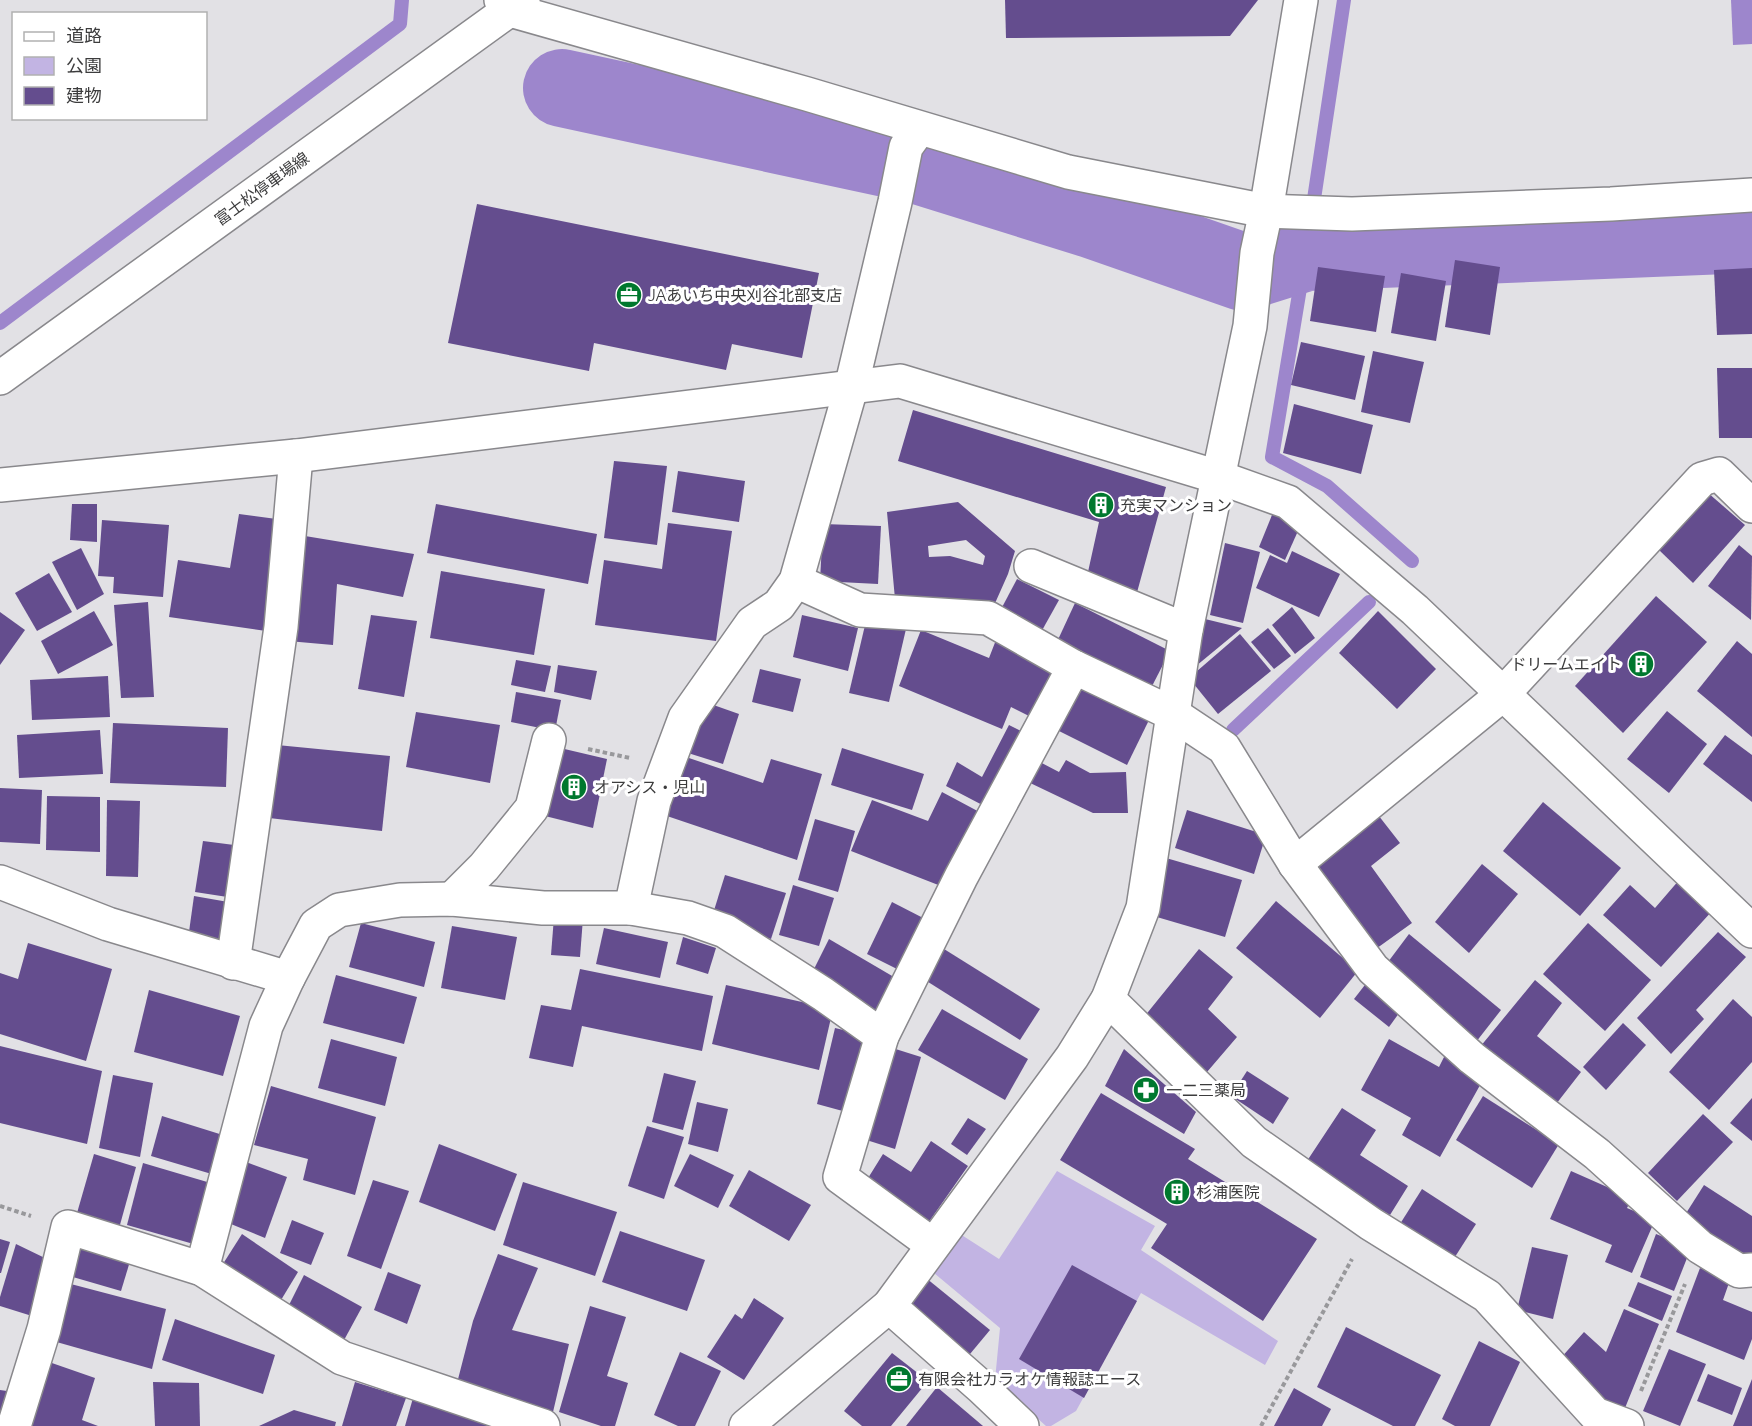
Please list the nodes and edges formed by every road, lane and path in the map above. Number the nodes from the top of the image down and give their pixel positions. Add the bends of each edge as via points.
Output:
1 (1301, 0) edge
2 (511, 3) edge
3 (913, 138) junction
4 (1752, 195) edge
5 (1266, 211) junction
6 (0, 378) edge
7 (851, 388) junction
8 (296, 456) junction
9 (1218, 477) junction
10 (0, 485) edge
11 (1752, 506) edge
12 (1031, 566) dead end
13 (796, 582) junction
14 (1186, 630) junction
15 (1074, 667) junction
16 (1502, 695) junction
17 (1173, 714) junction
18 (549, 740) joint
19 (667, 766) junction
20 (1295, 864) junction
21 (0, 882) edge
22 (452, 899) junction
23 (631, 908) junction
24 (1752, 931) edge
25 (233, 963) junction
26 (288, 978) junction
27 (1108, 999) junction
28 (882, 1036) junction
29 (1371, 1224) junction
30 (933, 1245) junction
31 (1700, 1247) junction
32 (202, 1269) junction
33 (1752, 1270) edge
34 (889, 1306) junction
35 (14, 1426) edge
36 (543, 1426) edge
37 (746, 1426) edge
38 (1022, 1426) edge
39 (1261, 1426) edge
40 (1627, 1426) edge

1 - 5 street
2 - 3 street via 807,94
2 - 6 street, 富士松停車場線
3 - 5 street
3 - 7 street
4 - 5 street via 1352,214
5 - 9 street via 1257,253 1250,326
7 - 8 street
7 - 9 street via 900,381
7 - 13 street
8 - 10 street
8 - 25 street via 281,627
9 - 14 street
9 - 16 street via 1288,502 1415,610
11 - 16 street via 1719,474 1702,479
12 - 14 street
13 - 15 street via 860,610 987,618
13 - 19 street via 779,604 753,622 711,680 685,718
14 - 17 street
15 - 17 street
15 - 28 street
16 - 20 street
16 - 24 street
17 - 20 street via 1224,748
17 - 27 street via 1143,908
18 - 19 path
18 - 22 street via 532,808
19 - 23 street via 654,801
20 - 31 street via 1373,969 1472,1058 1597,1154
21 - 25 street via 108,924
22 - 23 street via 543,908
22 - 26 street via 400,900 339,910 316,925
23 - 28 street via 688,918 725,931
25 - 26 street
26 - 32 street via 266,1026
27 - 29 street via 1254,1142
27 - 30 street via 1072,1057
28 - 30 street via 840,1178
29 - 39 path
29 - 40 street via 1486,1296 1596,1414
30 - 34 street
31 - 33 street via 1739,1271
31 - 40 path
32 - 35 street via 68,1227 44,1329
32 - 36 street via 342,1358
34 - 37 street
34 - 38 street

